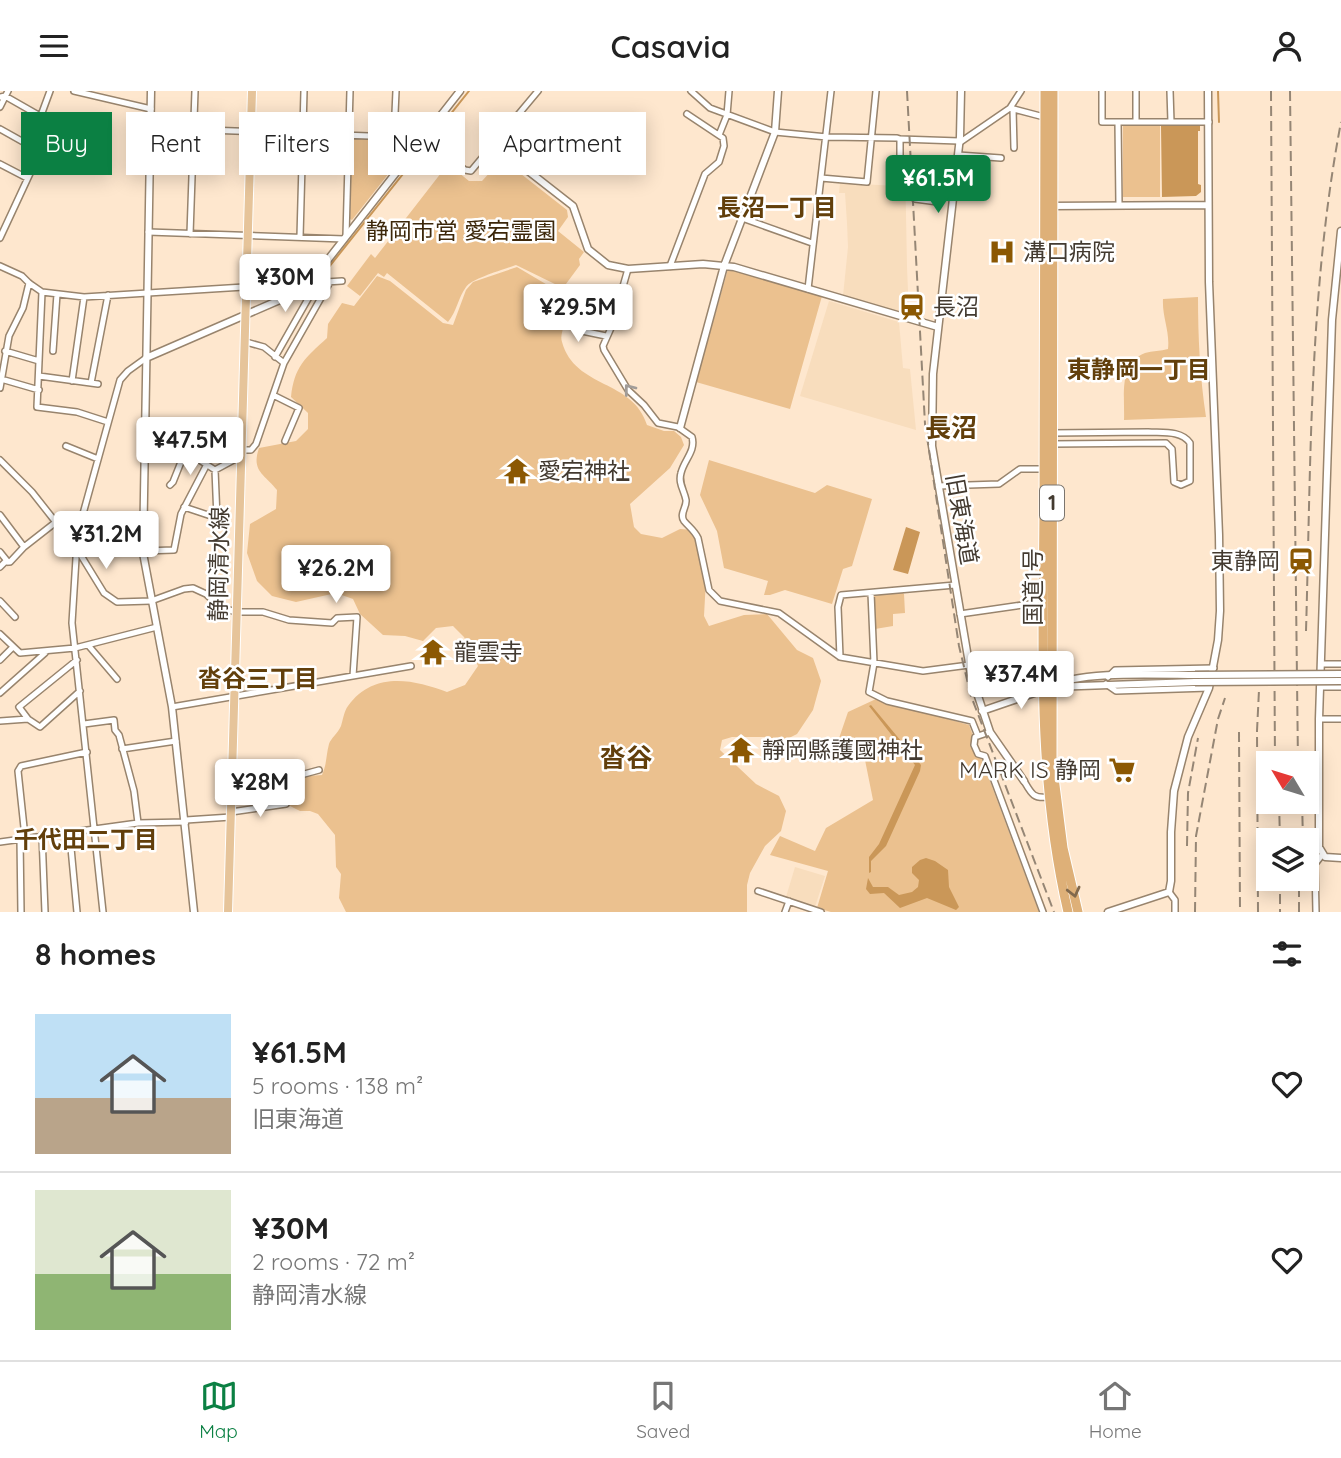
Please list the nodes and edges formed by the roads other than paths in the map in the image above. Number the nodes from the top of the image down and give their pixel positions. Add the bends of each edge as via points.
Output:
1 (50, 91) edge
2 (74, 91) edge
3 (118, 91) edge
4 (151, 91) edge
5 (195, 91) edge
6 (252, 91) edge
7 (304, 91) edge
8 (350, 91) edge
9 (396, 91) edge
10 (460, 91) edge
11 (538, 91) edge
12 (691, 91) edge
13 (729, 91) edge
14 (778, 91) edge
15 (831, 91) edge
16 (876, 91) edge
17 (961, 91) edge
18 (1021, 91) edge
19 (1045, 91) edge
20 (1053, 91) edge
21 (1102, 91) edge
22 (1136, 91) edge
23 (1170, 91) edge
24 (1208, 91) edge
25 (4, 95) edge
26 (116, 101) junction
27 (0, 107) edge
28 (151, 109) junction
29 (1012, 109) junction
30 (33, 112) edge
31 (42, 112) edge
32 (151, 112) edge
33 (194, 112) edge
34 (251, 112) edge
35 (304, 112) edge
36 (350, 112) edge
37 (395, 112) edge
38 (444, 112) edge
39 (521, 112) edge
40 (687, 114) dead end
41 (727, 115) junction
42 (1045, 117) junction
43 (1118, 122) junction
44 (1136, 122) junction
45 (1171, 122) junction
46 (1209, 122) junction
47 (0, 129) edge
48 (775, 132) junction
49 (719, 135) junction
50 (827, 137) junction
51 (872, 137) junction
52 (900, 139) junction
53 (21, 141) edge
54 (959, 142) junction
55 (1014, 148) dead end
56 (958, 155) junction
57 (901, 156) dead end
58 (1000, 158) dead end
59 (479, 162) edge
60 (0, 164) edge
61 (465, 170) edge
62 (29, 175) edge
63 (149, 175) edge
64 (192, 175) edge
65 (249, 175) edge
66 (302, 175) edge
67 (347, 175) edge
68 (395, 175) edge
69 (533, 175) edge
70 (27, 178) junction
71 (821, 178) junction
72 (954, 186) junction
73 (915, 199) dead end
74 (1119, 205) junction
75 (1208, 205) junction
76 (1049, 206) junction
77 (742, 218) junction
78 (1341, 231) edge
79 (148, 232) junction
80 (190, 234) junction
81 (247, 234) junction
82 (300, 237) junction
83 (345, 237) junction
84 (0, 238) edge
85 (812, 243) junction
86 (670, 265) junction
87 (724, 265) junction
88 (0, 266) edge
89 (628, 269) junction
90 (342, 281) dead end
91 (330, 282) junction
92 (29, 283) junction
93 (313, 283) junction
94 (246, 288) junction
95 (808, 289) junction
96 (42, 292) junction
97 (57, 293) junction
98 (147, 293) junction
99 (108, 295) junction
100 (84, 297) junction
101 (245, 314) junction
102 (577, 318) dead end
103 (938, 327) junction
104 (606, 336) junction
105 (246, 342) junction
106 (5, 351) junction
107 (53, 351) dead end
108 (275, 357) junction
109 (146, 358) junction
110 (39, 361) junction
111 (284, 363) junction
112 (39, 376) junction
113 (1, 379) edge
114 (72, 381) junction
115 (0, 388) edge
116 (38, 390) junction
117 (273, 395) junction
118 (108, 422) junction
119 (680, 428) junction
120 (1181, 434) junction
121 (145, 438) junction
122 (1050, 439) junction
123 (285, 441) dead end
124 (66, 446) dead end
125 (1169, 446) junction
126 (185, 452) junction
127 (241, 453) junction
128 (98, 459) junction
129 (0, 460) edge
130 (206, 466) junction
131 (6, 468) junction
132 (1045, 469) junction
133 (215, 470) junction
134 (0, 474) edge
135 (170, 485) dead end
136 (938, 486) junction
137 (184, 507) junction
138 (0, 515) edge
139 (56, 522) junction
140 (24, 547) junction
141 (77, 549) junction
142 (143, 551) junction
143 (0, 552) edge
144 (8, 562) junction
145 (0, 567) edge
146 (955, 585) junction
147 (871, 593) junction
148 (0, 601) edge
149 (151, 601) junction
150 (1044, 602) junction
151 (237, 612) junction
152 (960, 614) junction
153 (15, 617) dead end
154 (156, 627) junction
155 (0, 635) edge
156 (88, 645) junction
157 (13, 647) junction
158 (75, 648) junction
159 (46, 652) junction
160 (840, 657) junction
161 (0, 660) edge
162 (77, 660) junction
163 (874, 663) junction
164 (1321, 664) junction
165 (1341, 664) edge
166 (969, 665) junction
167 (411, 667) dead end
168 (1214, 668) junction
169 (1341, 674) edge
170 (353, 676) junction
171 (1195, 678) junction
172 (117, 679) dead end
173 (1107, 680) junction
174 (1341, 681) edge
175 (1320, 687) junction
176 (1341, 687) edge
177 (1047, 688) junction
178 (1209, 688) junction
179 (80, 691) junction
180 (0, 692) edge
181 (234, 695) junction
182 (172, 707) junction
183 (982, 711) junction
184 (28, 719) junction
185 (1319, 719) junction
186 (1341, 719) edge
187 (0, 721) edge
188 (84, 724) junction
189 (990, 732) junction
190 (978, 736) junction
191 (176, 741) junction
192 (122, 749) junction
193 (87, 752) junction
194 (319, 770) dead end
195 (1024, 781) joint
196 (1048, 797) junction
197 (286, 804) dead end
198 (277, 805) junction
199 (231, 814) junction
200 (186, 821) junction
201 (138, 823) junction
202 (94, 828) junction
203 (42, 835) junction
204 (23, 837) junction
205 (0, 842) edge
206 (71, 848) dead end
207 (1322, 855) junction
208 (1341, 858) edge
209 (758, 891) dead end
210 (1169, 892) junction
211 (789, 901) junction
212 (21, 912) edge
213 (45, 912) edge
214 (77, 912) edge
215 (103, 912) edge
216 (194, 912) edge
217 (228, 912) edge
218 (785, 912) edge
219 (821, 912) edge
220 (1043, 912) edge
221 (1068, 912) edge
222 (1079, 912) edge
223 (1108, 912) edge
224 (1175, 912) edge
225 (1316, 912) edge

1 - 31 street
2 - 26 street
3 - 26 street
4 - 28 street
5 - 33 street
6 - 34 main road, 静岡清水線
7 - 35 street
8 - 36 street
9 - 37 street
10 - 38 street
11 - 39 street
12 - 41 street via 704,105
13 - 41 street
14 - 48 street
15 - 50 street
16 - 51 street
17 - 54 street, 旧東海道
18 - 29 street
19 - 42 highway, 国道1号 / 1
20 - 76 highway, 国道1号 / 1
21 - 43 street via 1102,122
22 - 44 street
23 - 45 street
24 - 46 street
25 - 27 street
25 - 30 street
26 - 28 street
28 - 32 street
29 - 42 street
29 - 54 street
29 - 55 street
40 - 49 street
41 - 48 street
41 - 49 street
42 - 76 highway, 国道1号 / 1
43 - 44 street
43 - 74 street
44 - 45 street
45 - 46 street
46 - 75 street
47 - 53 street
48 - 50 street
48 - 77 street
49 - 86 street via 724,141 723,153 705,174
50 - 51 street
50 - 71 street
51 - 52 street
51 - 71 street via 867,182
52 - 54 street
52 - 57 street
54 - 56 street, 旧東海道
56 - 58 street
56 - 72 street, 旧東海道
59 - 61 street via 471,171
60 - 70 street
62 - 70 street
63 - 79 street
64 - 80 street
65 - 81 main road, 静岡清水線
66 - 82 street
67 - 83 street
68 - 83 street
69 - 89 street via 573,206 584,242 593,254 608,265
70 - 84 street
71 - 85 street
72 - 73 street via 946,187 938,202
72 - 103 street, 旧東海道
74 - 75 street
74 - 76 street
75 - 168 street via 1220,577
76 - 122 highway, 国道1号 / 1
77 - 85 street
77 - 87 street
78 - 164 street via 1332,320
79 - 80 street
79 - 98 street
80 - 81 street
81 - 82 street
81 - 94 main road, 静岡清水線
82 - 83 street
83 - 93 street
85 - 95 street
86 - 87 street
86 - 89 street
87 - 95 street
87 - 119 street
88 - 92 street
89 - 104 street
90 - 91 street
91 - 93 street
91 - 111 street
92 - 96 street
92 - 106 street
93 - 94 street
93 - 101 street
93 - 108 street
94 - 98 street
94 - 101 main road, 静岡清水線
95 - 103 street
96 - 97 street
96 - 110 street
97 - 100 street
97 - 107 street
98 - 99 street
98 - 109 street
99 - 100 street
99 - 114 street via 95,384
100 - 114 street
101 - 105 main road, 静岡清水線
101 - 109 street
102 - 104 street via 582,331
103 - 136 street, 旧東海道 via 931,422
119 -> 104 street via 658,423 628,390 604,350
105 - 108 street
105 - 127 main road, 静岡清水線
106 - 110 street
106 - 113 street
108 - 111 street
109 - 118 street via 120,380
109 - 121 street
110 - 112 street
111 - 117 street
112 - 114 street
112 - 116 street
113 - 115 street
113 - 116 street
116 - 118 street via 37,407 78,412
117 - 123 street via 299,408
117 - 127 street via 256,444
118 - 128 street
119 - 160 street via 694,441 680,475 686,501 682,516 698,538 709,590 726,603 779,613
120 - 122 street
120 - 125 street
120 - 125 street via 1190,443 1191,476 1186,484 1174,482
121 - 126 street
121 - 142 street
122 - 125 street
122 - 132 highway, 国道1号 / 1
122 - 177 highway, 国道1号 / 1
124 - 128 street
126 - 130 street
126 - 135 street
127 - 133 street
127 - 151 main road, 静岡清水線
128 - 141 street
129 - 131 street
130 - 133 street
130 - 137 street
131 - 134 street
131 - 139 street
132 - 136 street via 1020,469 999,484
132 - 150 highway, 国道1号 / 1
133 - 137 street via 217,518
136 - 146 street, 旧東海道
137 - 142 street via 174,550
138 - 140 street
139 - 140 street
139 - 141 street
140 - 144 street
141 - 149 street via 104,593 117,602
141 - 158 street via 72,623
142 - 149 street
143 - 144 street
144 - 145 street
146 - 147 street
146 - 152 street, 旧東海道
147 - 160 street via 841,595
147 - 163 street
148 - 153 street
149 - 151 street via 193,588 221,608
149 - 154 street
150 - 152 street
150 - 177 highway, 国道1号 / 1
151 - 170 street via 332,623 337,618 356,617
151 - 181 main road, 静岡清水線
152 - 166 street, 旧東海道
154 - 156 street
154 - 182 street
155 - 157 street
156 - 158 street
156 - 172 street
157 - 159 street via 20,653
157 - 161 street
158 - 159 street
158 - 162 street
159 - 180 street
160 - 163 street
162 - 179 street
162 - 184 street via 19,707
163 - 166 street via 923,671
163 - 190 street via 869,692 887,701 972,721
164 - 165 street
164 - 175 street
166 - 183 street, 旧東海道
167 - 170 street
168 - 173 street via 1115,670
168 - 178 street
169 - 171 street, bridge
170 - 181 street
171 - 173 street
171 - 174 street, bridge
173 - 177 street
173 - 178 street via 1116,691
175 - 176 street
175 - 185 street
177 - 183 street
177 - 196 highway, 国道1号 / 1
177 -> 222 highway, 国道1号 / 1 via 1055,795
178 - 210 street via 1177,776
179 - 184 street via 40,727
179 - 188 street
181 - 182 street
181 - 199 main road, 静岡清水線
182 - 191 street
183 - 189 street, 旧東海道
184 - 187 street
185 - 186 street
185 - 207 street
188 - 192 street via 114,720
188 - 193 street
189 - 190 street
189 - 195 street, 旧東海道
190 - 220 street via 976,751 985,756
191 - 192 street
191 - 200 street
192 - 201 street
193 - 202 street
193 - 204 street via 21,766
194 - 198 street via 279,775
195 - 196 street, 旧東海道 via 1033,796
196 - 221 highway, 国道1号 / 1
197 - 198 street
198 - 199 street
199 - 200 street
199 - 217 main road, 静岡清水線
200 - 201 street
200 - 216 street
201 - 202 street
202 - 203 street
202 - 215 street
203 - 204 street
203 - 213 street
204 - 205 street
204 - 212 street
206 - 214 street
207 - 208 street
207 - 225 street via 1315,864
209 - 211 street
210 - 223 street
210 - 224 street via 1175,899
211 - 218 street
211 - 219 street

